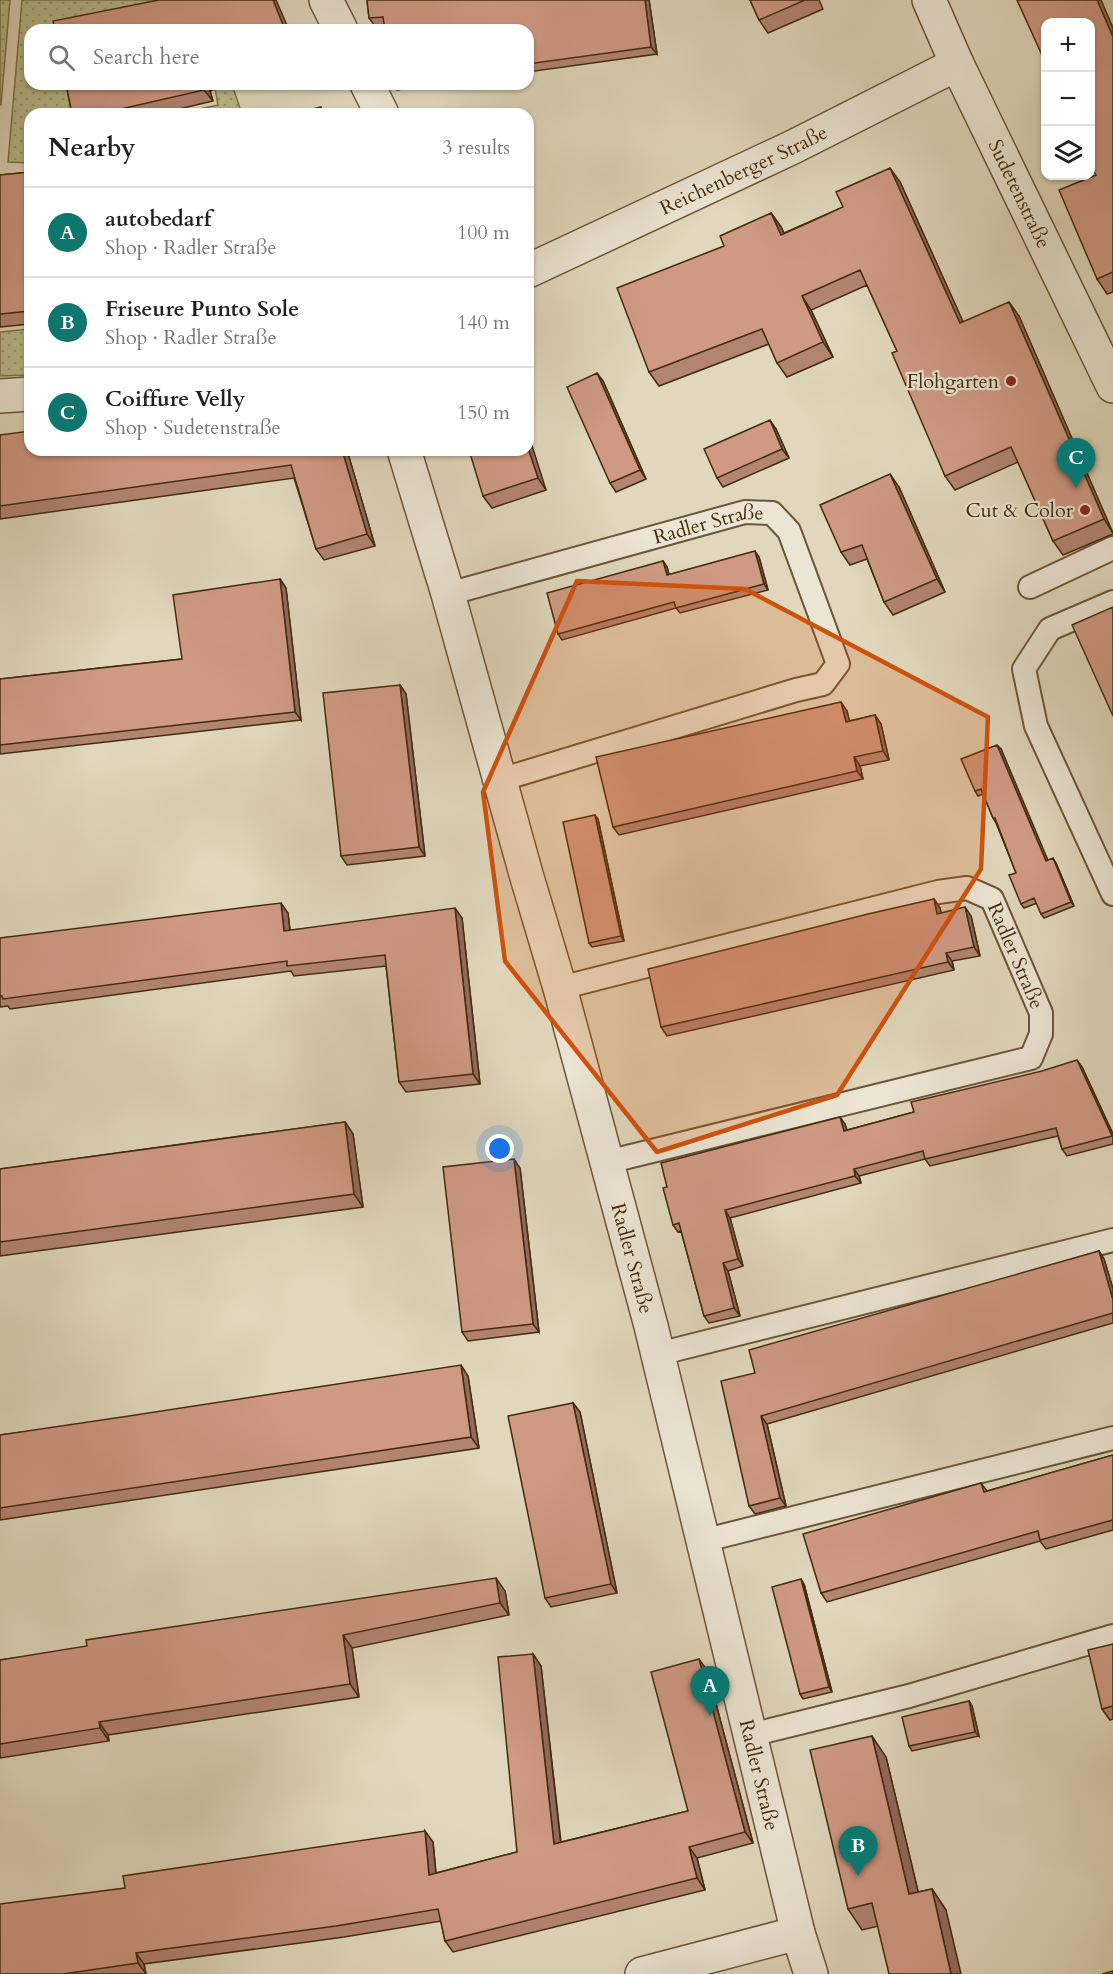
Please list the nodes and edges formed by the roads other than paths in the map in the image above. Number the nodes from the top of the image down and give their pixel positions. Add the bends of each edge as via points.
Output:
1 (326, 0) edge
2 (929, 0) edge
3 (338, 24) edge
4 (957, 64) junction
5 (370, 90) edge
6 (379, 108) edge
7 (534, 269) edge
8 (1113, 386) edge
9 (24, 394) edge
10 (0, 396) edge
11 (406, 456) edge
12 (1113, 548) edge
13 (1030, 586) dead end
14 (448, 594) junction
15 (1113, 602) edge
16 (500, 780) junction
17 (1113, 894) edge
18 (560, 988) junction
19 (607, 1162) junction
20 (1113, 1240) edge
21 (658, 1354) junction
22 (1113, 1438) edge
23 (702, 1541) junction
24 (1113, 1636) edge
25 (750, 1736) junction
26 (798, 1933) junction
27 (642, 1974) edge
28 (811, 1974) edge

1 - 3 street
2 - 4 street, Sudetenstraße
4 - 7 street, Reichenberger Straße via 793,147
4 - 8 street, Sudetenstraße
5 - 6 street
9 - 10 street
11 - 14 street, Radler Straße
12 - 13 lane
14 - 16 street, Radler Straße
14 - 16 lane, Radler Straße via 745,512 772,513 789,531 838,664 823,684
15 - 17 lane via 1050,629 1024,669 1036,726
16 - 18 street, Radler Straße
18 - 19 street, Radler Straße
18 - 19 lane, Radler Straße via 938,892 967,888 992,899 1041,1013 1041,1034 1031,1058
19 - 21 street, Radler Straße
20 - 21 lane
21 - 23 street, Radler Straße
22 - 23 lane
23 - 25 street, Radler Straße
24 - 25 lane via 909,1696
25 - 26 street, Radler Straße
26 - 27 street
26 - 28 street, Radler Straße

